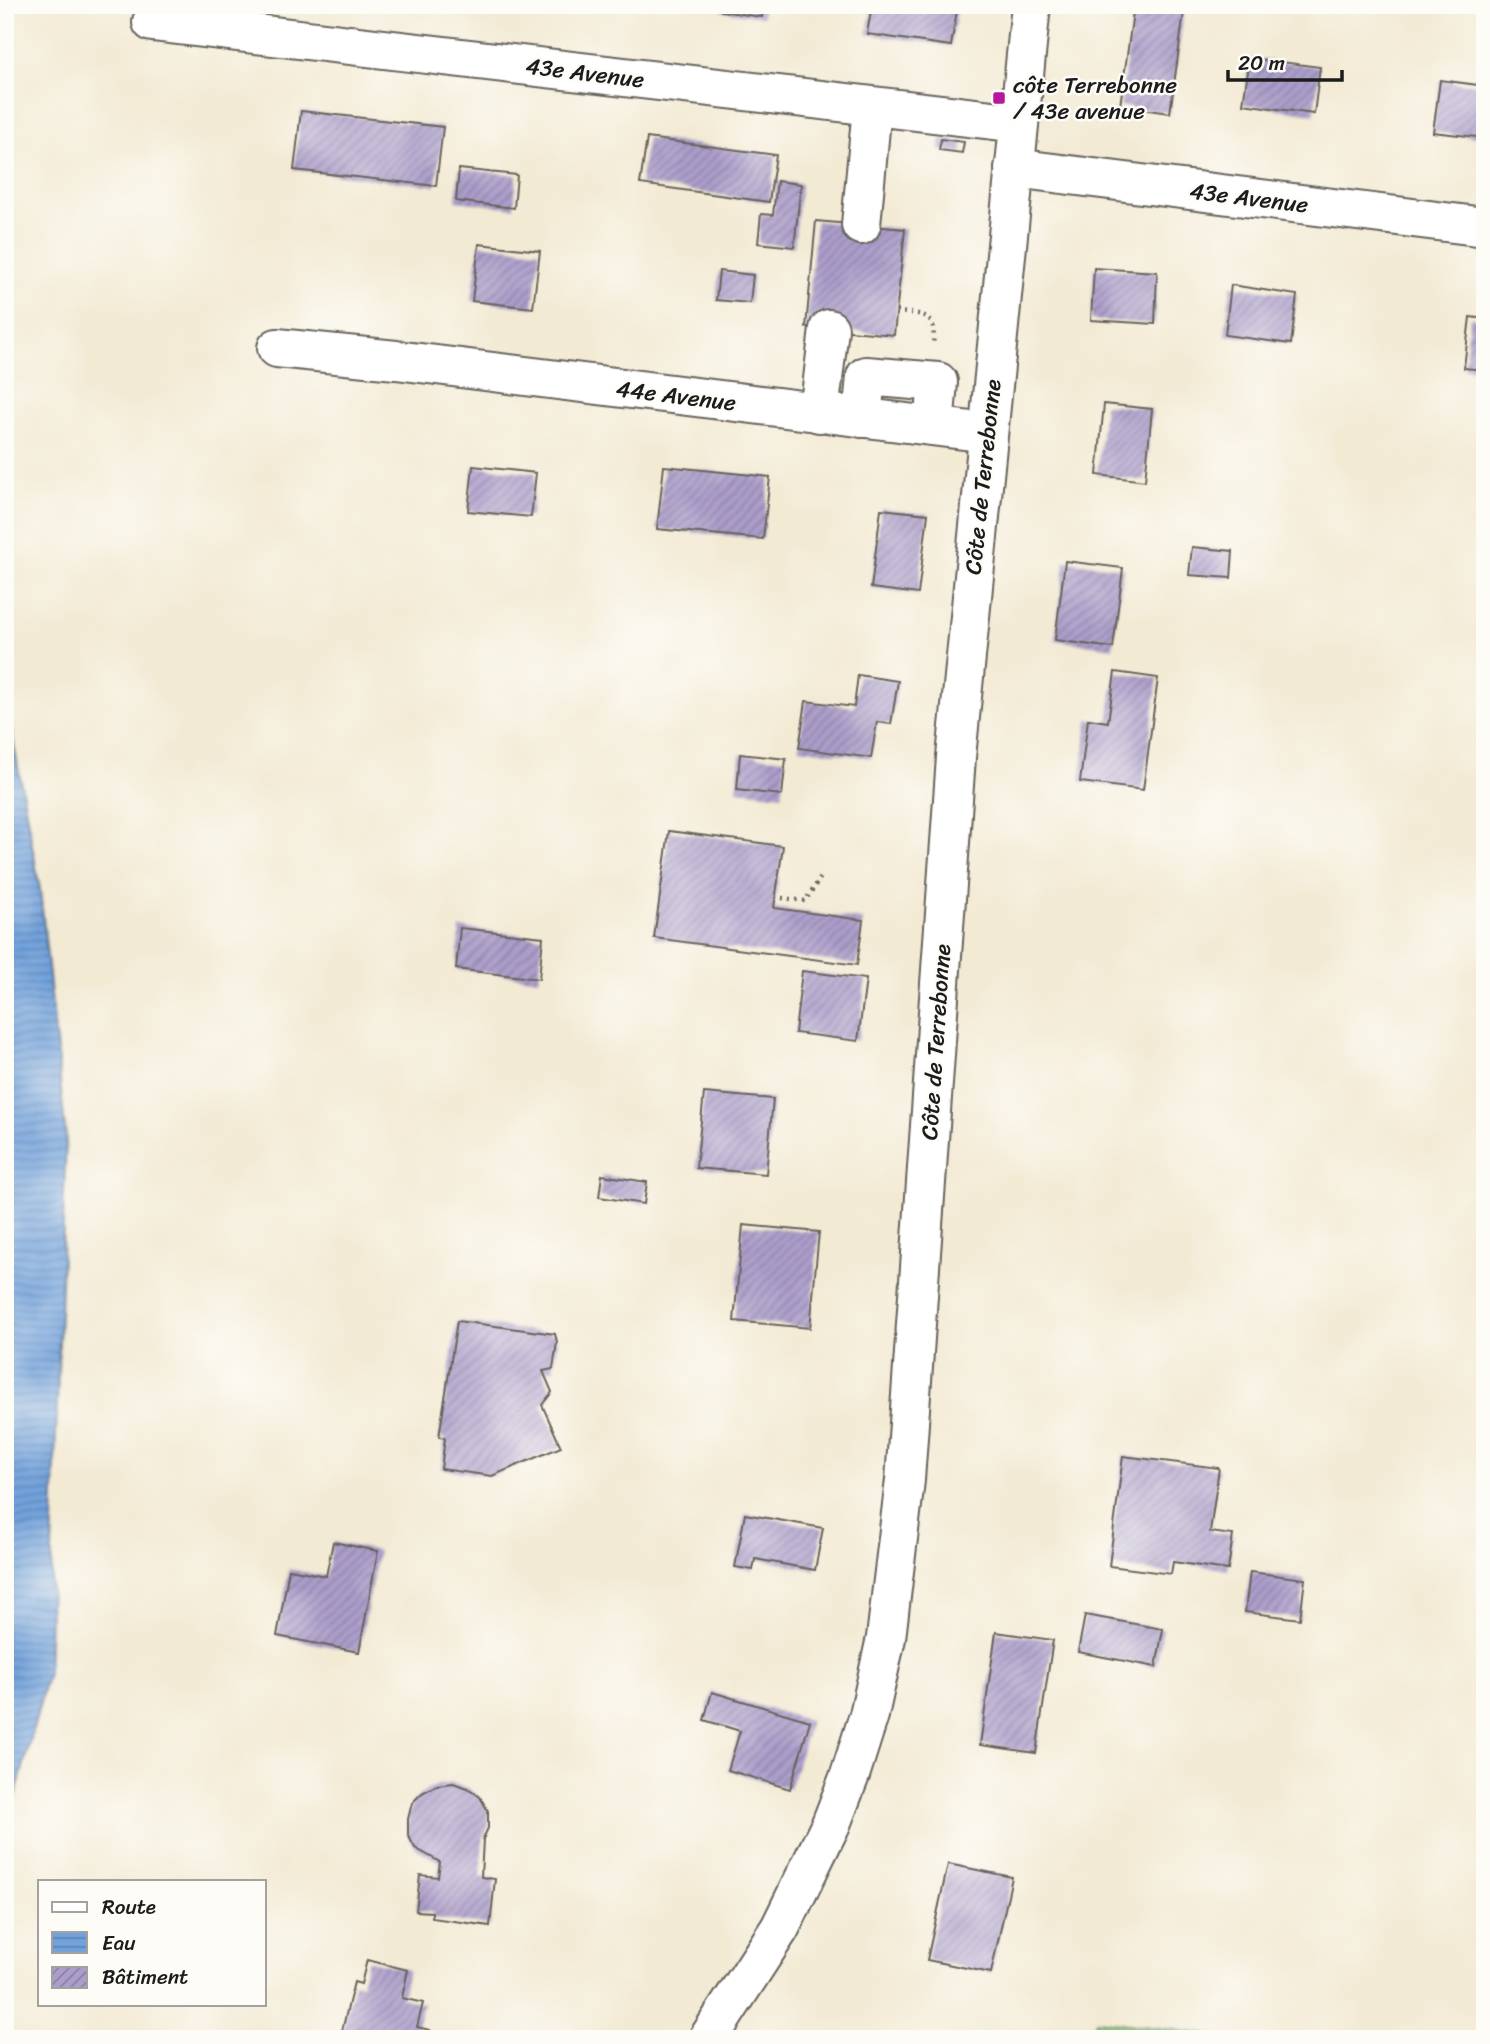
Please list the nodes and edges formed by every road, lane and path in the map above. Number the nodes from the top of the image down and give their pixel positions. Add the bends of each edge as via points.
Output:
1 (1031, 5) edge
2 (152, 22) dead end
3 (872, 107) junction
4 (1019, 123) junction
5 (1014, 168) junction
6 (861, 225) dead end
7 (1485, 227) edge
8 (896, 312) dead end
9 (829, 329) dead end
10 (934, 339) dead end
11 (276, 348) dead end
12 (819, 413) junction
13 (988, 433) junction
14 (821, 877) dead end
15 (775, 897) dead end
16 (708, 2039) edge

1 - 4 main road, Côte de Terrebonne
2 - 3 main road, 43e Avenue
3 - 4 main road, 43e Avenue
3 - 6 main road
4 - 5 main road, Côte de Terrebonne
5 - 7 main road, 43e Avenue
5 - 13 main road, Côte de Terrebonne
8 - 10 path via 930,319
9 - 12 main road
11 - 12 main road, 44e Avenue
12 - 13 main road, 44e Avenue
13 - 16 main road, Côte de Terrebonne via 955,770 905,1480 886,1638 869,1716 831,1824 780,1928
14 - 15 path via 804,901

